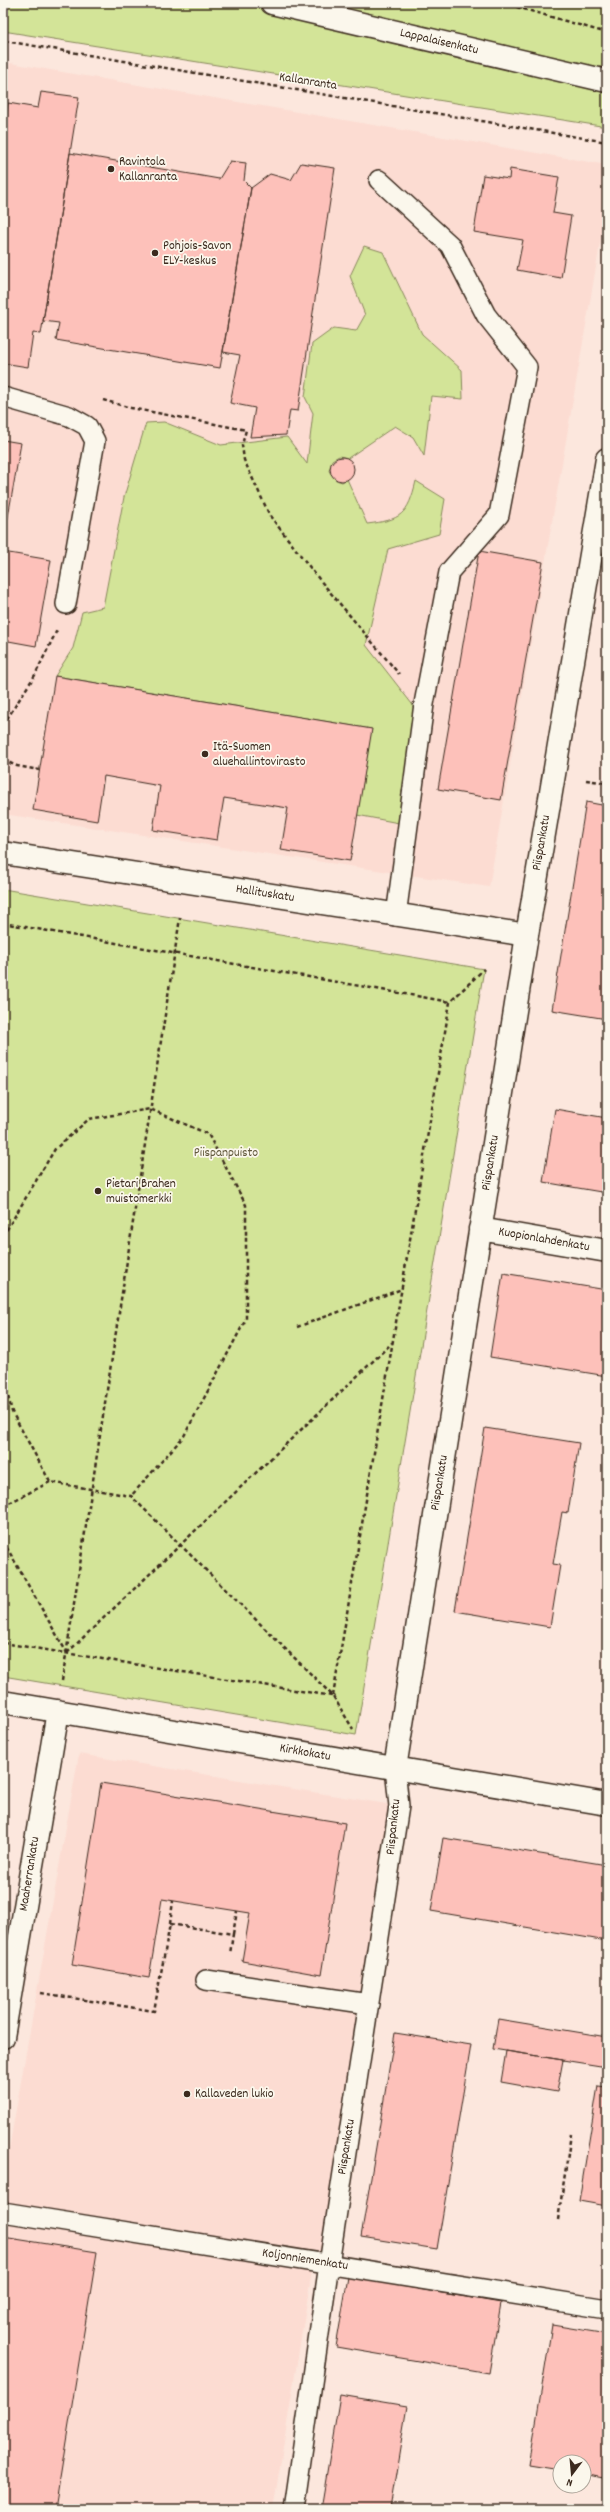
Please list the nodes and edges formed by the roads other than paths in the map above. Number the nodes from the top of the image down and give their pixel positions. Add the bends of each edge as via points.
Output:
1 (272, 3) edge
2 (607, 81) edge
3 (380, 180) dead end
4 (3, 397) edge
5 (607, 460) edge
6 (66, 604) road end
7 (3, 853) edge
8 (396, 916) junction
9 (527, 935) junction
10 (480, 1229) junction
11 (607, 1251) edge
12 (3, 1702) edge
13 (58, 1711) junction
14 (395, 1768) junction
15 (607, 1804) edge
16 (206, 1980) dead end
17 (369, 2004) junction
18 (3, 2037) edge
19 (3, 2212) edge
20 (329, 2264) junction
21 (607, 2309) edge
22 (294, 2509) edge

1 - 2 street, Lappalaisenkatu
3 - 8 lane via 450,245 486,315 527,367 499,515 449,572 424,704
4 - 6 lane via 69,416 87,426 95,441
5 - 9 street, Piispankatu
7 - 8 street, Hallituskatu
8 - 9 street, Hallituskatu
9 - 10 street, Piispankatu
10 - 11 street, Kuopionlahdenkatu
10 - 14 street, Piispankatu
12 - 13 street, Kirkkokatu
13 - 14 street, Kirkkokatu
13 - 18 street, Maaherrankatu
14 - 15 street, Kirkkokatu
14 - 17 lane, Piispankatu via 399,1806
16 - 17 lane
17 - 20 lane, Piispankatu
19 - 20 lane, Koljonniemenkatu
20 - 21 lane, Koljonniemenkatu
20 - 22 lane, Piispankatu

